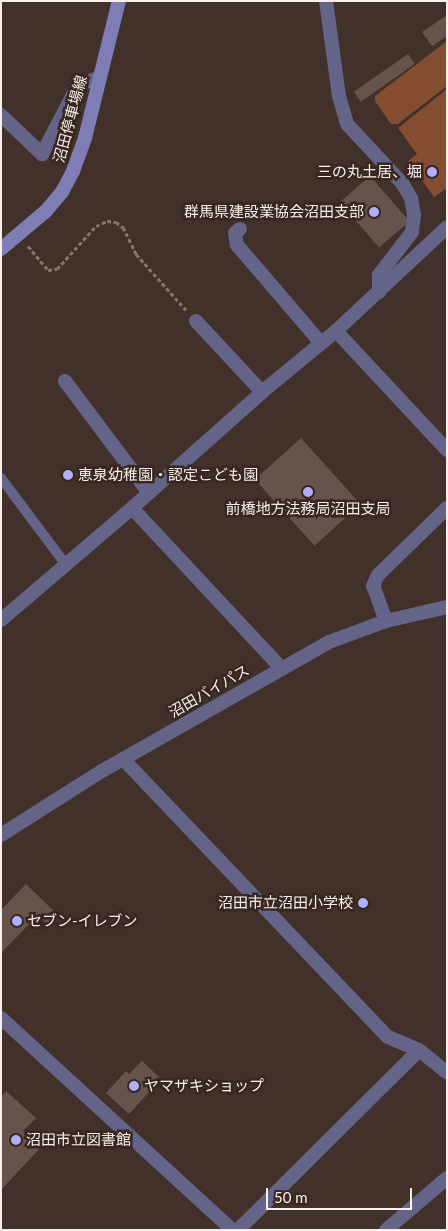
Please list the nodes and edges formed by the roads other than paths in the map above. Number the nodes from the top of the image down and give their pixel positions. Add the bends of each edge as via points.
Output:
1 (119, 1) edge
2 (326, 1) edge
3 (98, 78) junction
4 (1, 115) edge
5 (447, 227) edge
6 (240, 229) dead end
7 (1, 249) edge
8 (379, 292) junction
9 (196, 321) road end
10 (336, 331) junction
11 (320, 342) junction
12 (65, 381) dead end
13 (262, 392) junction
14 (447, 450) edge
15 (1, 478) edge
16 (148, 493) junction
17 (132, 508) junction
18 (447, 508) edge
19 (66, 565) junction
20 (447, 607) edge
21 (1, 620) edge
22 (386, 621) junction
23 (282, 669) junction
24 (123, 759) junction
25 (1, 835) edge
26 (1, 1018) edge
27 (419, 1050) junction
28 (447, 1073) edge
29 (447, 1178) edge
30 (232, 1230) edge
31 (238, 1230) edge
32 (386, 1230) edge

1 - 3 main road, 沼田停車場線
2 - 8 street via 339,96 347,124 402,183 411,198 412,232 379,275
3 - 4 street via 78,85 42,154
3 - 7 main road, 沼田停車場線 via 80,155 62,192 28,228
5 - 8 street
6 - 11 street via 236,233 237,245
8 - 10 street
9 - 13 street
10 - 11 street
10 - 14 street
11 - 13 street
12 - 16 street
13 - 16 street
15 - 19 lane
16 - 17 street
17 - 19 street
17 - 23 street
18 - 22 street via 378,575 373,586
19 - 21 street
20 - 22 street, 沼田バイパス
22 - 23 street, 沼田バイパス via 328,642
23 - 24 street, 沼田バイパス
24 - 25 street, 沼田バイパス
24 - 27 street via 388,1037
26 - 30 street
27 - 28 street
27 - 31 street
29 - 32 street

